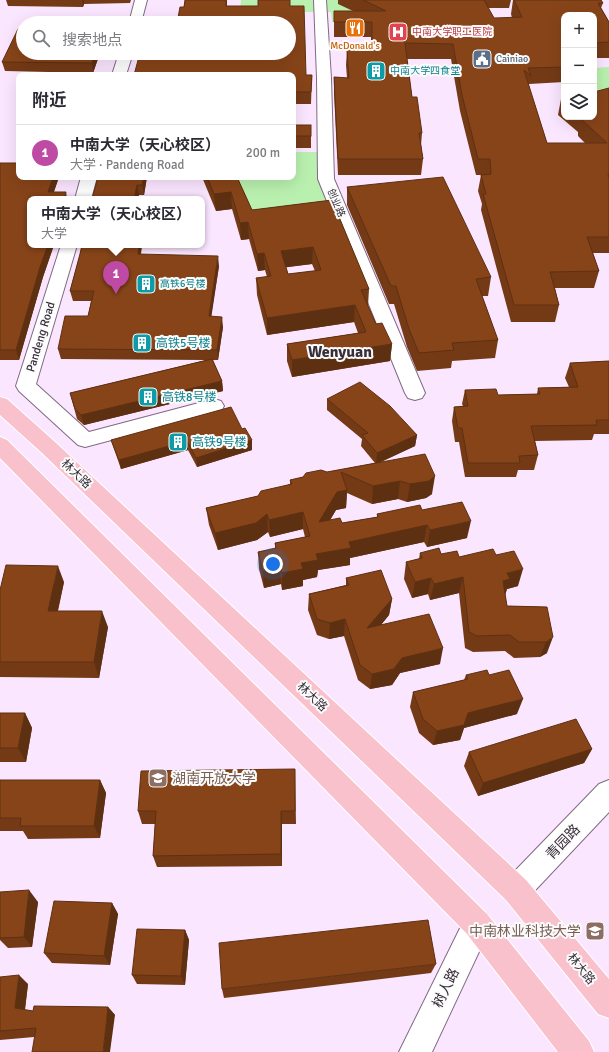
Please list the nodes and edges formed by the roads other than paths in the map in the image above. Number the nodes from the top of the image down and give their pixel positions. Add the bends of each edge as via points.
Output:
1 (141, 0) edge
2 (320, 0) edge
3 (137, 16) edge
4 (124, 60) edge
5 (120, 72) edge
6 (88, 180) edge
7 (84, 196) edge
8 (68, 248) edge
9 (415, 393) dead end
10 (0, 404) edge
11 (214, 406) dead end
12 (0, 445) edge
13 (609, 793) edge
14 (516, 890) junction
15 (477, 924) junction
16 (609, 1003) edge
17 (415, 1052) edge
18 (578, 1052) edge

1 - 3 street
2 - 9 street, 创业路 via 326,179
4 - 5 street
6 - 7 street
8 - 11 street, Pandeng Road via 26,386 85,440
10 - 14 main road, 林大路
12 - 15 main road
13 - 14 street, 青园路
14 - 16 main road, 林大路
15 - 17 street, 树人路
15 - 18 main road

